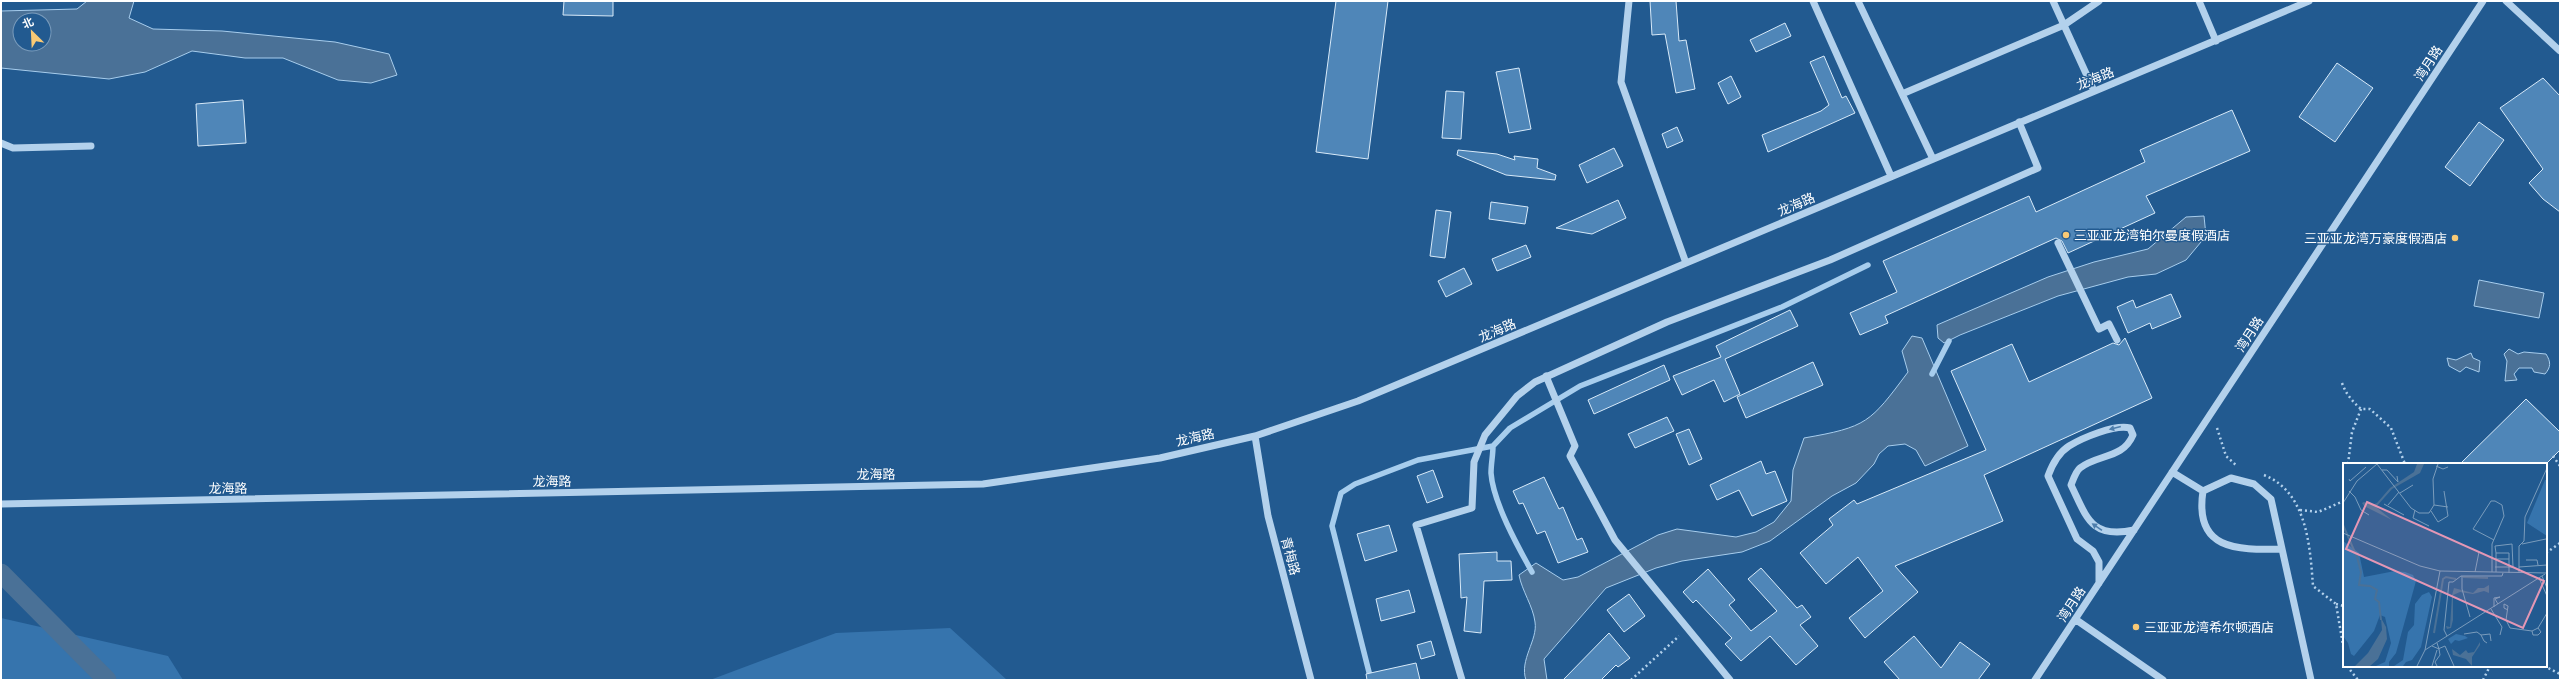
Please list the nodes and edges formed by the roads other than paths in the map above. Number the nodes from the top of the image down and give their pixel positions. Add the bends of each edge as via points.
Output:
1 (1629, 1) edge
2 (1813, 1) edge
3 (1858, 1) edge
4 (2053, 1) edge
5 (2099, 1) edge
6 (2199, 1) edge
7 (2309, 1) edge
8 (2483, 1) edge
9 (2506, 1) edge
10 (2064, 25) junction
11 (2216, 41) junction
12 (2560, 51) edge
13 (2094, 91) junction
14 (1902, 94) junction
15 (2019, 122) junction
16 (1, 143) edge
17 (91, 146) dead end
18 (1933, 159) junction
19 (1891, 176) junction
20 (2058, 243) dead end
21 (1686, 263) junction
22 (2116, 340) dead end
23 (1546, 376) junction
24 (1255, 436) junction
25 (2172, 472) junction
26 (2203, 491) junction
27 (4, 504) edge
28 (2134, 530) junction
29 (2280, 549) junction
30 (2099, 583) junction
31 (2075, 619) junction
32 (1311, 680) edge
33 (1462, 680) edge
34 (1730, 680) edge
35 (2035, 680) edge
36 (2163, 680) edge
37 (2311, 680) edge

1 - 21 street via 1621,82
2 - 19 street
3 - 14 street
4 - 10 street
5 - 10 street
6 - 11 street
7 - 11 street, 龙海路
8 - 25 street, 湾月路
9 - 12 street
10 - 13 street
10 - 14 street
11 - 13 street, 龙海路
13 - 15 street, 龙海路
14 - 18 street
15 - 18 street, 龙海路
15 - 23 street via 2038,168 1830,260 1666,322
16 - 17 street via 13,148
18 - 19 street, 龙海路
19 - 21 street, 龙海路
20 - 22 street via 2099,329 2110,324
21 - 24 street, 龙海路 via 1358,401
23 - 33 street via 1517,396 1486,435 1474,462 1472,508 1416,525
23 - 34 street via 1574,446 1570,456 1615,540
24 - 27 street, 龙海路 via 1160,458 983,484
24 - 32 street, 青梅路 via 1268,516
25 - 26 street
25 - 28 street, 湾月路
26 - 29 street via 2203,524 2221,542 2241,550
26 - 29 street via 2230,478 2254,484 2271,499 2279,529
28 - 30 street, 湾月路
28 -> 30 street via 2117,534 2104,532 2089,522 2070,484 2080,468 2122,450 2129,444 2133,435 2130,428 2112,428 2069,446 2052,464 2048,476 2077,539 2093,551 2099,562
29 - 37 street
30 - 31 street, 湾月路
31 - 35 street, 湾月路
31 - 36 street

